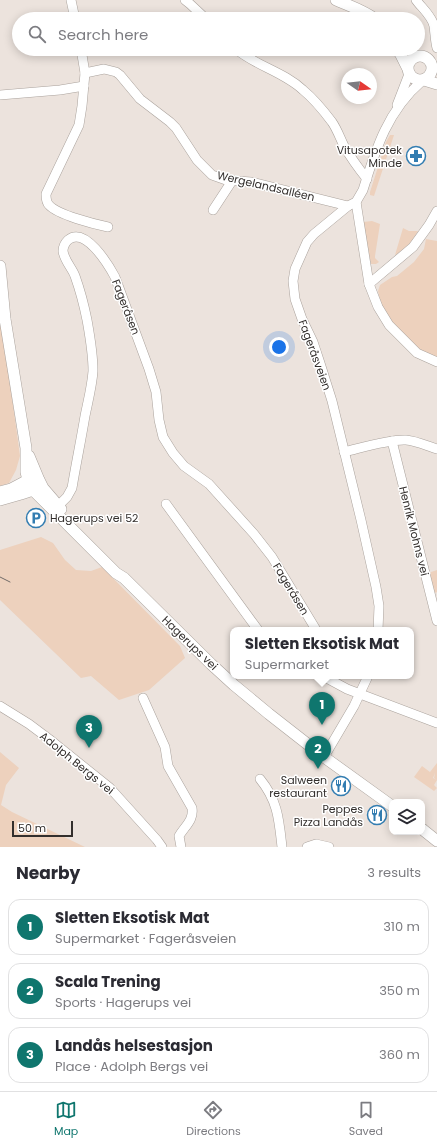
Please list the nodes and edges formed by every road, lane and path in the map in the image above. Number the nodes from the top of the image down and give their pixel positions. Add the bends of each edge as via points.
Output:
1 (71, 0) edge
2 (185, 0) edge
3 (336, 0) edge
4 (416, 0) edge
5 (351, 7) junction
6 (74, 12) edge
7 (199, 12) edge
8 (355, 12) edge
9 (364, 12) edge
10 (437, 19) edge
11 (434, 28) junction
12 (437, 48) edge
13 (81, 56) edge
14 (245, 56) edge
15 (402, 56) edge
16 (422, 56) joint
17 (435, 69) edge
18 (408, 71) junction
19 (84, 73) junction
20 (423, 80) junction
21 (437, 84) edge
22 (84, 86) junction
23 (0, 95) edge
24 (396, 109) junction
25 (367, 179) junction
26 (232, 181) junction
27 (352, 204) junction
28 (213, 210) dead end
29 (437, 211) edge
30 (108, 227) dead end
31 (0, 266) edge
32 (369, 284) junction
33 (437, 362) edge
34 (392, 441) junction
35 (437, 449) edge
36 (344, 452) junction
37 (33, 483) junction
38 (0, 492) edge
39 (0, 500) edge
40 (166, 504) dead end
41 (56, 508) junction
42 (437, 621) edge
43 (256, 627) edge
44 (314, 627) edge
45 (378, 627) edge
46 (329, 679) edge
47 (367, 679) edge
48 (360, 693) junction
49 (143, 698) dead end
50 (0, 706) edge
51 (437, 723) edge
52 (324, 757) junction
53 (260, 779) dead end
54 (389, 804) edge
55 (425, 831) edge
56 (437, 841) edge
57 (162, 847) edge
58 (181, 847) edge
59 (282, 847) edge
60 (307, 847) edge
61 (329, 847) edge

1 - 6 street
2 - 7 street
3 - 5 main road
4 - 11 street via 432,20
5 - 8 main road
5 - 9 main road
10 - 11 street
11 - 12 street
13 - 19 street
14 - 25 street via 290,80 315,101
15 - 18 main road
16 - 17 main road via 430,61
16 - 18 main road via 410,60
17 - 20 main road
18 - 20 main road via 413,79
18 - 24 street, Fageråsveien
19 - 22 street
19 - 26 street, Wergelandsalléen via 104,69 116,72 140,99 176,128 197,160 212,175
20 - 21 main road
20 - 24 street, Fageråsveien
22 - 23 street
22 - 30 street via 79,125 50,184 46,194 47,202 60,212
24 - 25 street, Fageråsveien via 378,144
25 - 27 street, Fageråsveien via 363,190
26 - 27 street, Wergelandsalléen via 251,182
26 - 28 street
27 - 32 street
27 - 36 street, Fageråsveien via 307,242 295,269 293,281 294,299 320,363
29 - 32 street via 413,247
31 - 37 main road, Hagerups vei via 5,319
32 - 33 street via 389,325 417,353
34 - 35 street via 418,442
34 - 36 street
34 - 42 street, Henrik Mohns vei
36 - 45 street, Fageråsveien via 376,587
37 - 38 main road
37 - 39 main road via 22,494
37 - 41 main road, Hagerups vei via 47,493
40 - 43 street
41 - 44 street, Fageråsen via 72,488 93,373 92,347 83,301 74,274 63,253 67,241 76,237 89,243 104,259 115,277 156,392 163,437 184,466 209,484 268,551
41 - 52 main road, Hagerups vei via 116,573 211,664
46 - 48 street
47 - 48 street
48 - 51 street
48 - 52 street
49 - 58 street via 165,747 168,766 192,808 191,819 179,836
50 - 57 street, Adolph Bergs vei via 29,724 110,788
52 - 54 main road, Hagerups vei
53 - 59 street via 276,807
55 - 56 main road
60 - 61 street via 316,844

